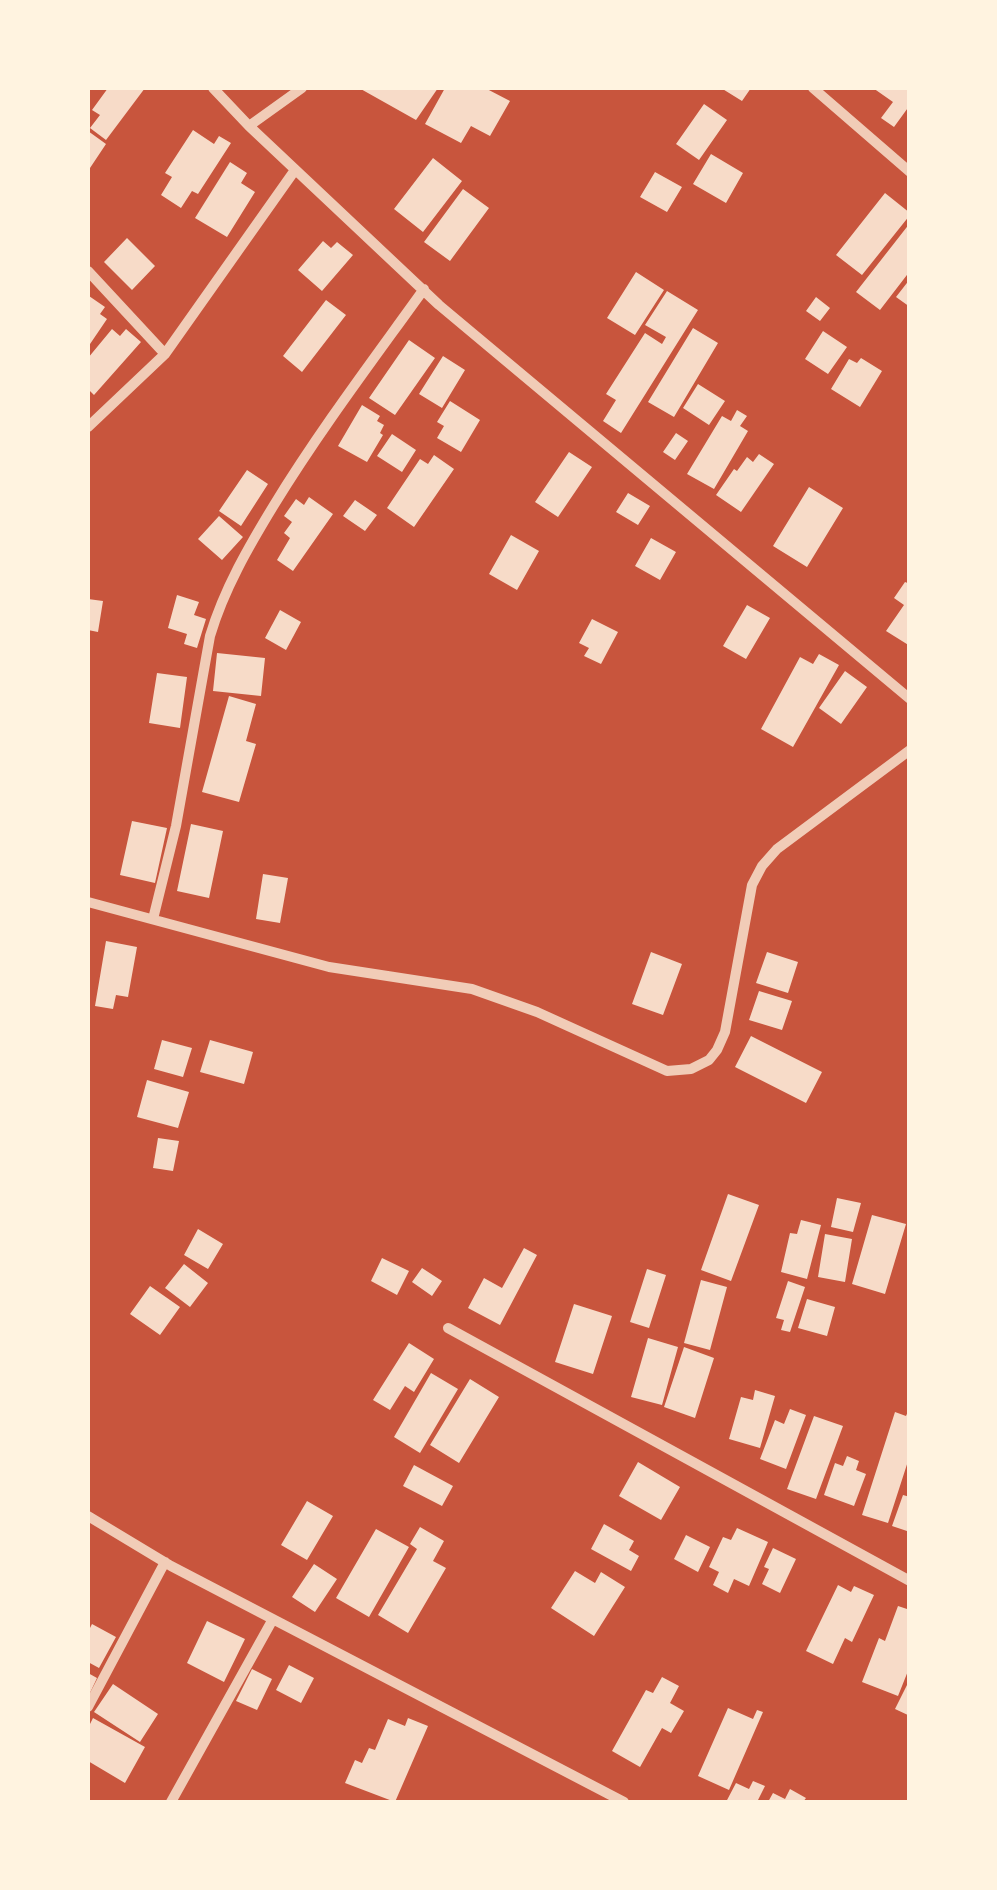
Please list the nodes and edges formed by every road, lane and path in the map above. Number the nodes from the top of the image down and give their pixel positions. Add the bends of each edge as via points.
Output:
1 (212, 88) edge
2 (302, 88) edge
3 (814, 88) edge
4 (249, 126) junction
5 (296, 170) junction
6 (910, 172) edge
7 (88, 271) edge
8 (424, 289) junction
9 (165, 354) junction
10 (88, 427) edge
11 (910, 699) edge
12 (910, 750) edge
13 (88, 902) edge
14 (154, 919) junction
15 (448, 1328) dead end
16 (88, 1516) edge
17 (166, 1562) junction
18 (910, 1581) edge
19 (273, 1619) junction
20 (88, 1707) edge
21 (171, 1802) edge
22 (624, 1802) edge

1 - 4 street
2 - 4 street
3 - 6 street
4 - 5 street
5 - 8 street
5 - 9 street
7 - 9 street
8 - 11 street
8 - 14 street via 304,456 218,609
9 - 10 street
12 - 14 street via 762,866 752,885 725,1032 709,1060 691,1070 667,1071 472,989 329,967
13 - 14 street
15 - 18 street
16 - 17 street
17 - 19 street
17 - 20 street
19 - 21 street
19 - 22 street

